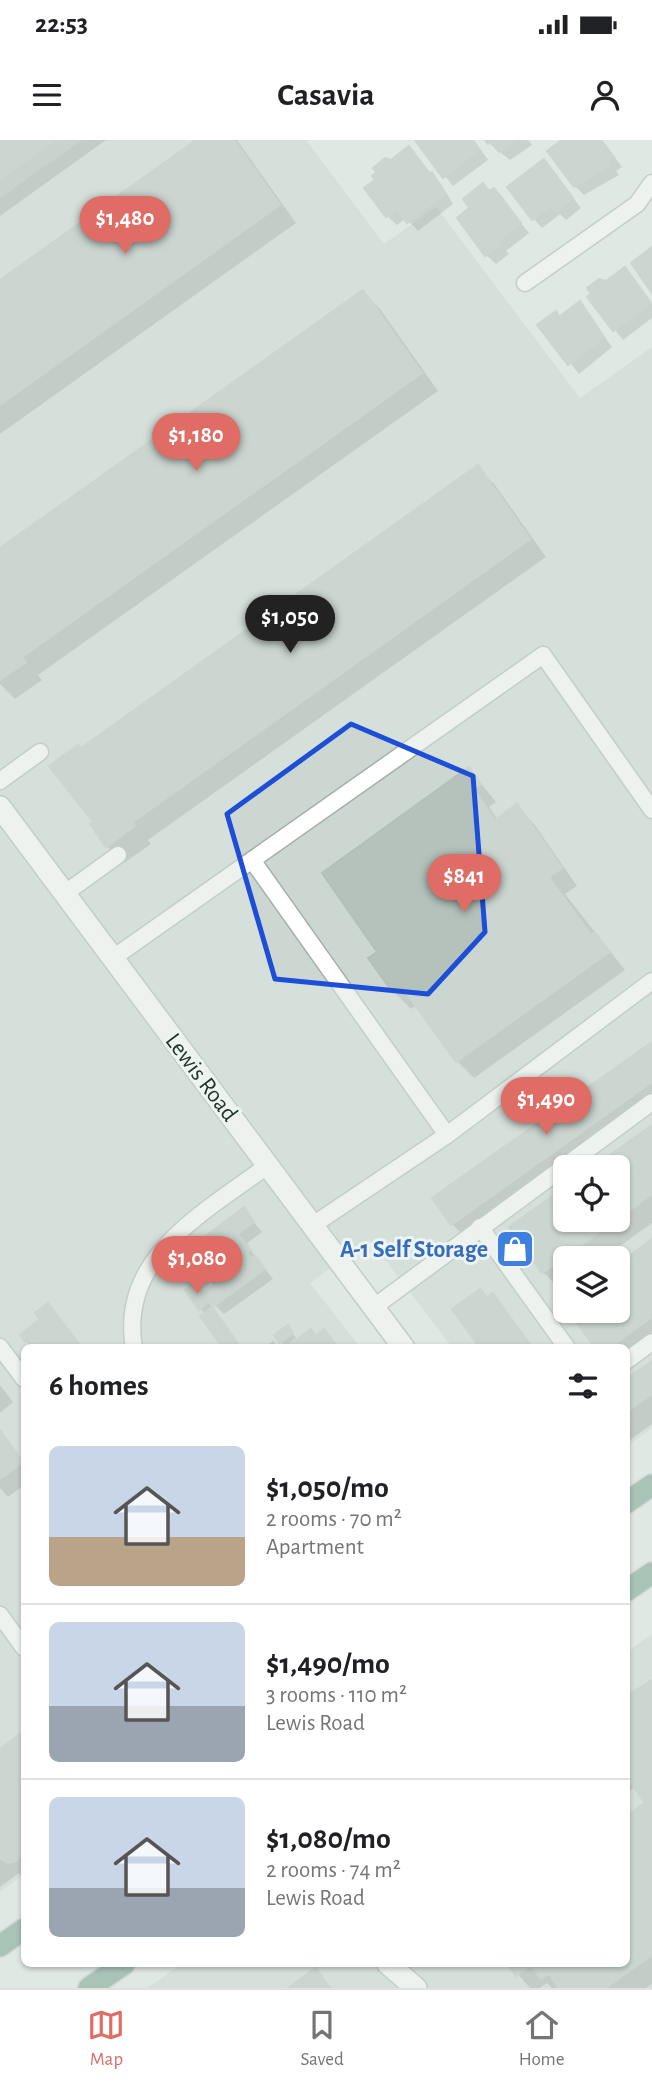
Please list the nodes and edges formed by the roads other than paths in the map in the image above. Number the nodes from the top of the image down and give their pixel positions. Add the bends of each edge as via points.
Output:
1 (652, 183) edge
2 (526, 283) dead end
3 (40, 752) dead end
4 (0, 781) edge
5 (0, 807) edge
6 (652, 810) edge
7 (118, 855) dead end
8 (252, 860) junction
9 (64, 894) junction
10 (113, 958) junction
11 (652, 981) edge
12 (652, 1102) edge
13 (447, 1135) junction
14 (268, 1165) junction
15 (313, 1225) junction
16 (480, 1227) junction
17 (374, 1307) junction
18 (652, 1342) edge
19 (133, 1344) edge
20 (401, 1344) edge
21 (564, 1344) edge
22 (0, 1347) edge
23 (630, 1358) edge
24 (21, 1375) edge
25 (652, 1485) edge
26 (630, 1500) edge
27 (652, 1573) edge
28 (630, 1588) edge
29 (0, 1615) edge
30 (21, 1644) edge
31 (21, 1931) edge
32 (0, 1946) edge
33 (120, 1967) edge
34 (392, 1967) edge
35 (89, 1988) edge
36 (416, 1988) edge

1 - 2 lane via 637,204
3 - 4 lane
5 - 9 street, Lewis Road
6 - 8 lane via 543,655
7 - 9 lane
8 - 10 lane
8 - 13 lane
9 - 10 street, Lewis Road
10 - 14 street, Lewis Road
11 - 13 lane
12 - 16 lane
13 - 15 lane
14 - 15 street, Lewis Road
14 - 19 lane via 173,1236 155,1255 135,1297
15 - 17 street, Lewis Road
16 - 17 lane
16 - 21 lane
17 - 20 street, Lewis Road
18 - 23 lane
22 - 24 lane
25 - 26 main road
27 - 28 main road
29 - 30 lane
31 - 32 main road
33 - 35 main road
34 - 36 street

